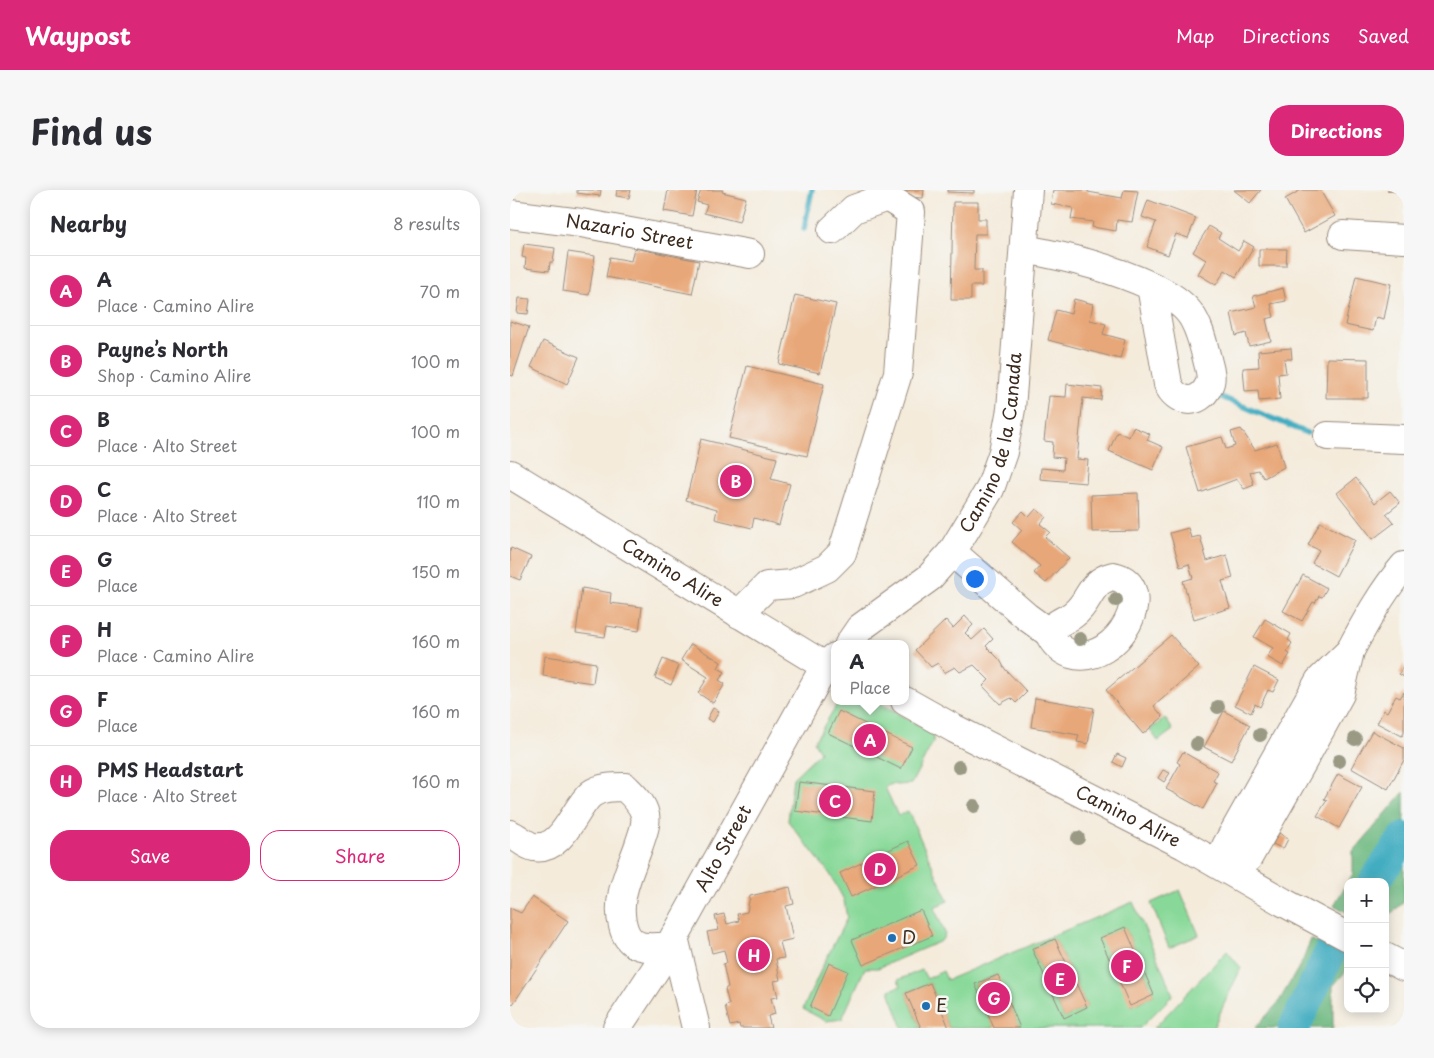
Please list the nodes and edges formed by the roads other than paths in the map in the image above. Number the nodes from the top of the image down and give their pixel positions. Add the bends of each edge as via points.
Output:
1 (1028, 190) edge
2 (510, 214) edge
3 (832, 230) dead end
4 (1343, 235) dead end
5 (1404, 239) edge
6 (1024, 249) junction
7 (750, 254) dead end
8 (1151, 286) dead end
9 (1328, 436) dead end
10 (1404, 440) edge
11 (510, 474) edge
12 (952, 552) junction
13 (1404, 566) edge
14 (739, 614) junction
15 (1049, 633) dead end
16 (852, 640) edge
17 (831, 663) edge
18 (831, 666) edge
19 (909, 703) edge
20 (511, 834) edge
21 (1229, 870) junction
22 (1344, 935) edge
23 (672, 942) junction
24 (1389, 959) edge
25 (1404, 967) edge
26 (617, 1028) edge
27 (696, 1028) edge

1 - 6 street, Camino de la Canada
2 - 7 street, Nazario Street via 580,223
3 - 14 street via 854,210 887,197 911,212 898,372 842,553 827,568 793,584 767,586
4 - 5 street
6 - 8 street via 1086,262
6 - 12 street, Camino de la Canada via 1011,409 1003,452 990,489
9 - 10 street
11 - 14 street, Camino Alire
12 - 15 street
12 - 16 street, Camino de la Canada via 929,578 860,628
13 - 21 street via 1370,613 1350,651 1340,694 1248,858
14 - 17 street, Camino Alire
18 - 23 street, Alto Street
19 - 21 street, Camino Alire
20 - 23 street via 532,847 544,847 557,840 591,794 609,787 625,787 645,814 645,829 620,901 625,935 646,948
21 - 22 street, Camino Alire
23 - 26 street, Alto Street
23 - 27 street
24 - 25 street

